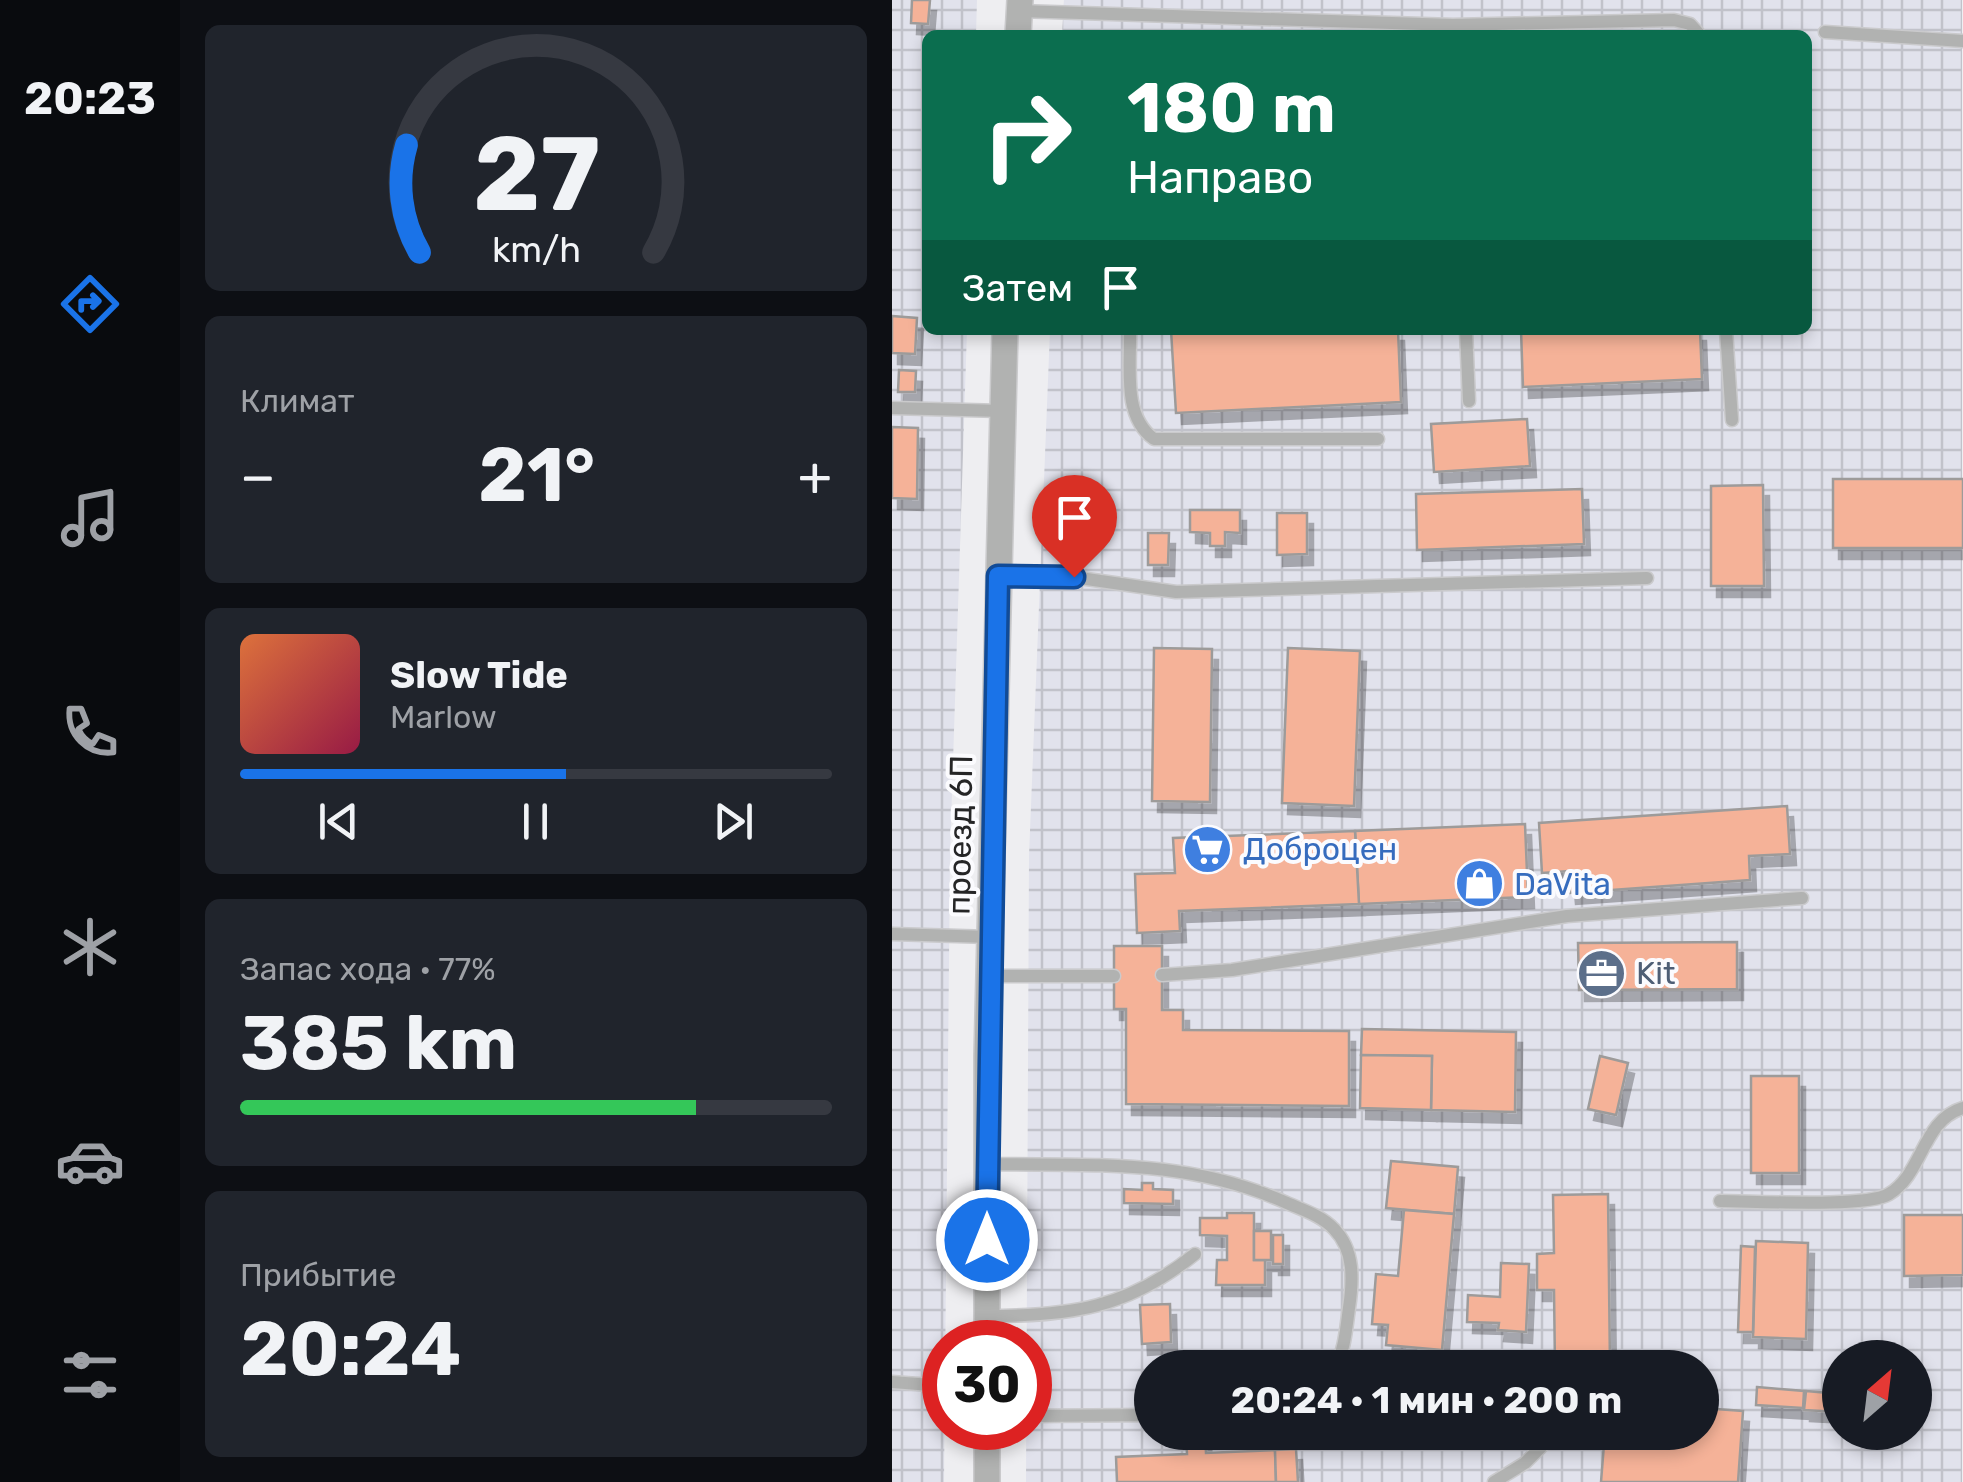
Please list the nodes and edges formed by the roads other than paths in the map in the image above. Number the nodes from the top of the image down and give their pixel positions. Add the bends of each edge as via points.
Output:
1 (1019, 15) edge
2 (1453, 30) edge
3 (1695, 30) edge
4 (1825, 32) dead end
5 (1962, 41) edge
6 (1005, 335) edge
7 (1130, 335) edge
8 (1466, 335) edge
9 (1726, 335) edge
10 (1469, 401) dead end
11 (892, 408) edge
12 (1002, 411) junction
13 (1732, 420) dead end
14 (1378, 439) dead end
15 (998, 576) junction
16 (1648, 578) dead end
17 (1802, 898) dead end
18 (892, 934) edge
19 (990, 937) junction
20 (1162, 975) dead end
21 (988, 976) junction
22 (1114, 976) dead end
23 (1962, 1108) edge
24 (987, 1164) junction
25 (1720, 1201) dead end
26 (1195, 1254) dead end
27 (987, 1316) junction
28 (987, 1320) edge
29 (1343, 1350) edge
30 (892, 1382) edge
31 (922, 1384) edge
32 (1134, 1415) edge
33 (1052, 1416) edge
34 (987, 1450) edge
35 (1538, 1450) edge
36 (986, 1482) edge
37 (1494, 1482) edge

1 - 2 lane
2 - 3 lane via 1674,20
4 - 5 lane
6 - 12 street, проезд 6П
7 - 14 lane via 1132,412 1154,439
8 - 10 lane
9 - 13 lane
11 - 12 lane
12 - 15 street, проезд 6П
15 - 16 lane via 1074,577 1176,592
15 - 19 street, проезд 6П
17 - 20 lane via 1567,916 1232,970
18 - 19 lane
19 - 21 street, проезд 6П
21 - 22 lane
21 - 24 street, проезд 6П
23 - 25 lane via 1948,1112 1902,1181 1877,1200
24 - 27 street, проезд 6П
24 - 29 lane via 1197,1172 1239,1182 1317,1216 1347,1249 1353,1273
26 - 27 lane via 1112,1304
27 - 28 street, проезд 6П
30 - 31 lane
32 - 33 lane
34 - 36 street
35 - 37 lane

